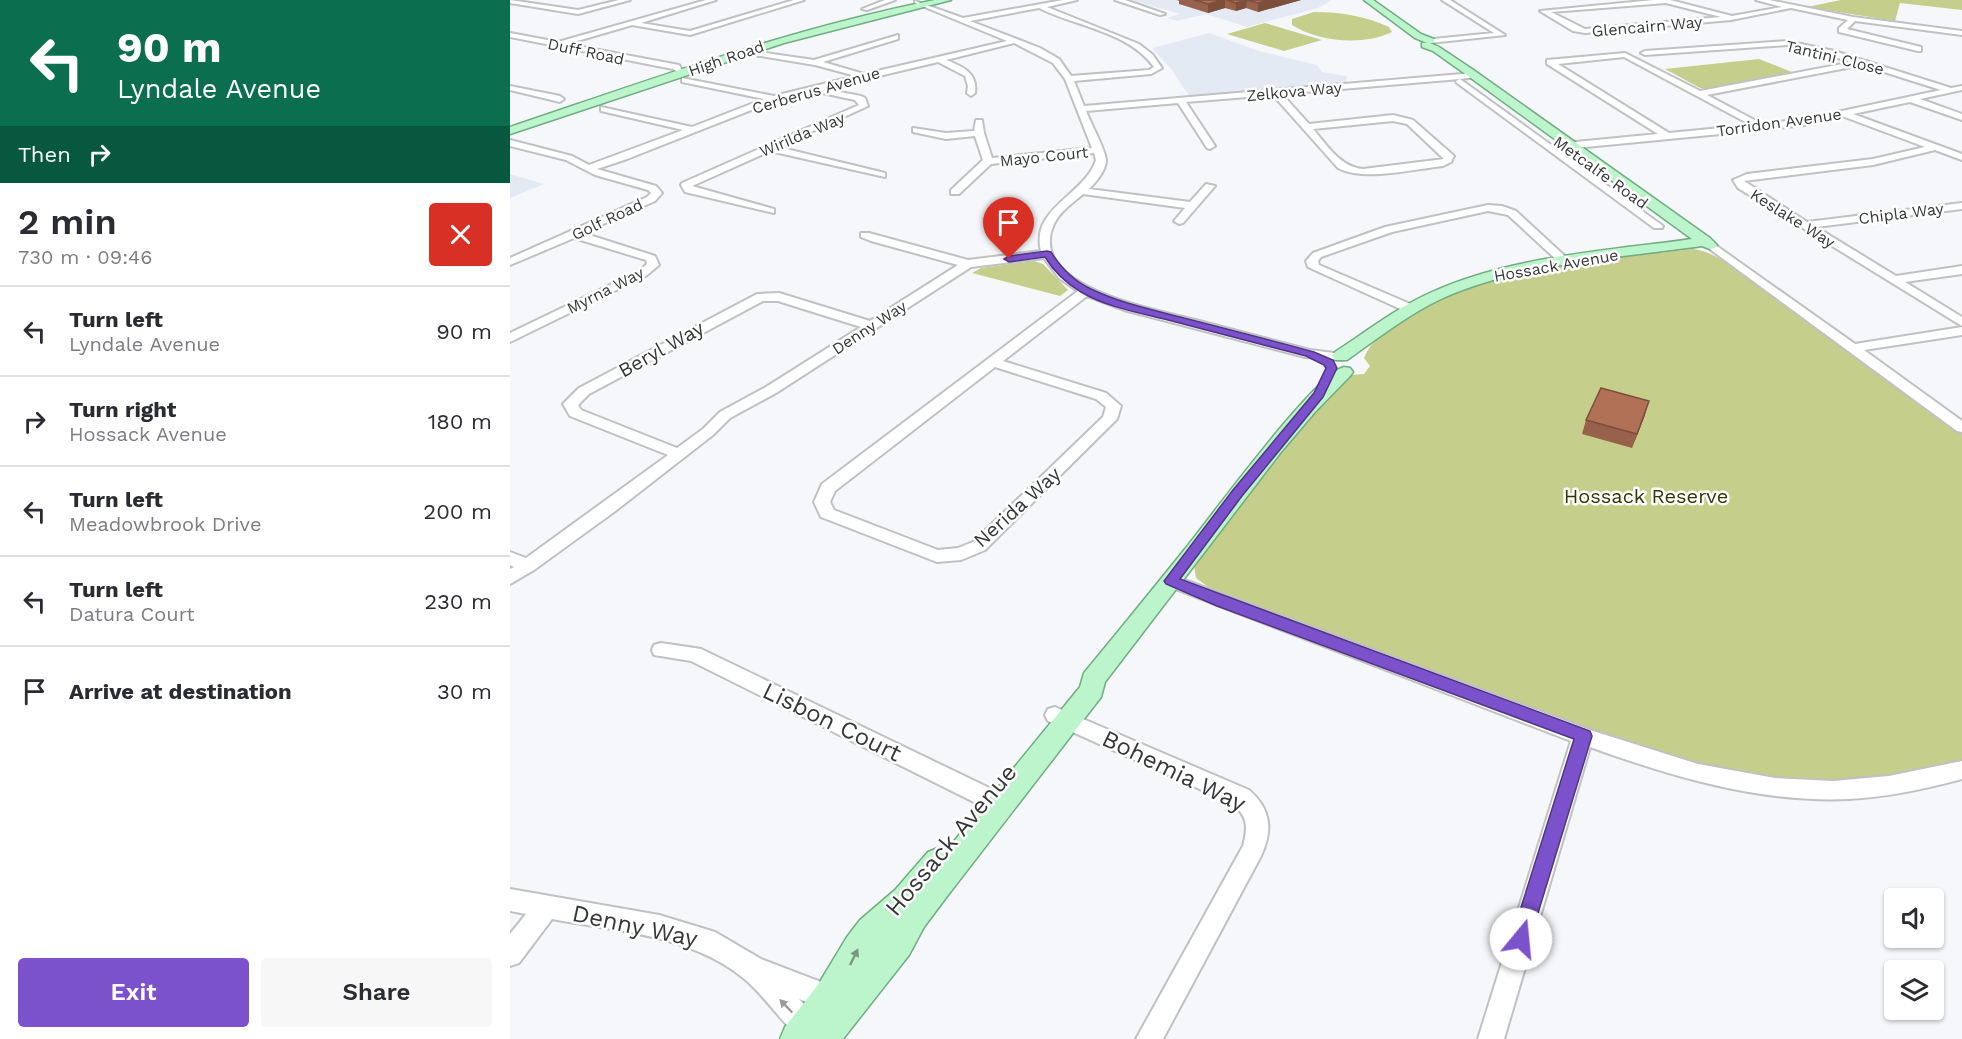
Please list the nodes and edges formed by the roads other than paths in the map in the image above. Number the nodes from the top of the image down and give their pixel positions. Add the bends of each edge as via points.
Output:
1 (627, 0) edge
2 (713, 0) edge
3 (801, 0) edge
4 (892, 0) edge
5 (947, 0) edge
6 (1074, 0) edge
7 (1118, 0) edge
8 (1368, 0) edge
9 (1445, 0) edge
10 (1759, 0) edge
11 (510, 1) edge
12 (922, 2) edge
13 (1040, 6) junction
14 (1789, 7) junction
15 (865, 9) dead end
16 (1162, 14) dead end
17 (1732, 18) junction
18 (1853, 19) junction
19 (962, 20) junction
20 (631, 23) junction
21 (1962, 33) edge
22 (510, 35) edge
23 (895, 37) dead end
24 (1015, 41) junction
25 (1429, 43) junction
26 (557, 44) junction
27 (1918, 49) dead end
28 (1645, 53) dead end
29 (761, 54) dead end
30 (938, 59) junction
31 (816, 63) junction
32 (1863, 63) junction
33 (706, 65) junction
34 (678, 70) junction
35 (1466, 75) junction
36 (862, 76) junction
37 (669, 77) junction
38 (1069, 79) junction
39 (685, 80) dead end
40 (533, 84) dead end
41 (513, 88) edge
42 (810, 88) junction
43 (1962, 88) edge
44 (1950, 90) junction
45 (971, 93) dead end
46 (1276, 93) junction
47 (1700, 94) junction
48 (774, 98) junction
49 (560, 99) dead end
50 (1910, 99) junction
51 (1182, 101) junction
52 (604, 109) dead end
53 (1082, 110) junction
54 (1843, 113) junction
55 (1962, 117) edge
56 (979, 122) dead end
57 (510, 126) edge
58 (1307, 127) junction
59 (1762, 127) junction
60 (693, 130) junction
61 (916, 130) dead end
62 (510, 131) edge
63 (1549, 132) junction
64 (979, 133) junction
65 (1530, 133) junction
66 (1668, 137) junction
67 (510, 142) edge
68 (1210, 146) dead end
69 (1571, 147) junction
70 (1937, 147) junction
71 (769, 148) junction
72 (1099, 150) junction
73 (1962, 156) edge
74 (988, 161) junction
75 (589, 168) junction
76 (881, 175) dead end
77 (1209, 186) dead end
78 (1080, 191) junction
79 (955, 192) dead end
80 (1193, 206) junction
81 (1962, 206) edge
82 (770, 212) dead end
83 (1179, 221) dead end
84 (1805, 225) junction
85 (1658, 226) dead end
86 (574, 234) junction
87 (865, 235) dead end
88 (1705, 243) junction
89 (1047, 254) junction
90 (1564, 261) junction
91 (510, 262) edge
92 (968, 264) junction
93 (1962, 270) edge
94 (1894, 280) junction
95 (1086, 291) junction
96 (1411, 309) junction
97 (1962, 322) edge
98 (871, 326) junction
99 (1962, 331) edge
100 (510, 338) edge
101 (1852, 348) junction
102 (1343, 360) junction
103 (993, 362) junction
104 (1962, 428) edge
105 (677, 453) junction
106 (510, 558) edge
107 (528, 566) junction
108 (510, 578) edge
109 (1171, 581) junction
110 (662, 650) dead end
111 (1061, 718) junction
112 (1584, 736) junction
113 (1962, 770) edge
114 (994, 801) junction
115 (510, 900) edge
116 (546, 908) junction
117 (510, 954) edge
118 (753, 969) junction
119 (838, 1002) junction
120 (812, 1036) edge
121 (1149, 1039) edge
122 (1491, 1039) edge

1 - 11 street via 578,12
2 - 20 street
3 - 20 street via 690,33
4 - 15 street
5 - 12 main road, High Road
6 - 13 street
7 - 16 street
8 - 25 main road, Metcalfe Road
9 - 25 street via 1501,35
10 - 14 street
12 - 19 street
12 - 33 main road, High Road via 835,24
12 - 34 main road, High Road via 798,31
13 - 19 street
13 - 38 street via 1131,43 1158,68 1151,72
14 - 17 street, Glencairn Way
14 - 18 street
17 - 17 street, Glencairn Way via 1583,31 1543,11 1665,1
18 - 21 street
18 - 27 street via 1842,30
19 - 24 street
20 - 26 street
22 - 26 street, Duff Road
23 - 31 street
24 - 30 street, Cerberus Avenue
24 - 38 street via 1056,61
25 - 35 main road, Metcalfe Road
26 - 34 street, Duff Road
28 - 32 street, Tantini Close via 1787,43
29 - 31 street
30 - 36 street, Cerberus Avenue
30 - 45 street via 971,77
31 - 36 street
32 - 44 street, Tantini Close
32 - 47 street
33 - 34 street, Duff Road
33 - 37 main road, High Road
34 - 37 street, Duff Road
34 - 57 main road, High Road
35 - 46 street, Zelkova Way
35 - 63 main road, Metcalfe Road
35 - 65 street
36 - 42 street, Cerberus Avenue
37 - 62 main road, High Road
38 - 53 street
39 - 48 street
40 - 41 street
41 - 49 street
42 - 48 street, Cerberus Avenue
42 - 71 street, Wirilda Way via 858,98 864,106
43 - 44 street, Torridon Avenue
44 - 50 street, Torridon Avenue
46 - 51 street, Zelkova Way
46 - 58 street
47 - 59 street
47 - 66 street via 1624,55 1550,62
48 - 60 street, Cerberus Avenue
50 - 54 street, Torridon Avenue
50 - 55 street
51 - 53 street, Zelkova Way
51 - 68 street
52 - 60 street
53 - 72 street
54 - 59 street, Torridon Avenue
54 - 70 street
56 - 64 street, Mayo Court
58 - 58 street via 1341,166 1351,171 1443,163 1449,156 1403,120
59 - 66 street, Torridon Avenue
60 - 75 street, Cerberus Avenue
61 - 64 street via 946,136
63 - 65 street
63 - 69 main road, Metcalfe Road
64 - 74 street, Mayo Court
65 - 85 street
66 - 69 street, Torridon Avenue
67 - 75 street, Golf Road via 569,158
69 - 88 main road, Metcalfe Road
70 - 73 street
70 - 84 street, Keslake Way via 1873,162 1738,180
71 - 76 street
71 - 82 street, Wirilda Way via 686,185 689,190
72 - 74 street, Mayo Court
72 - 78 street via 1100,168
74 - 79 street, Mayo Court
75 - 86 street, Golf Road via 657,193
77 - 80 street
78 - 80 street
78 - 89 street via 1052,218 1046,231
80 - 83 street
81 - 84 street, Chipla Way
84 - 94 street, Keslake Way
86 - 91 street, Golf Road
86 - 100 street, Myrna Way via 651,258 653,265
87 - 92 street
88 - 90 main road, Hossack Avenue
88 - 101 street, Metcalfe Road via 1723,260 1744,270
89 - 92 street
89 - 95 street via 1056,268
90 - 96 main road, Hossack Avenue via 1477,280
90 - 96 street via 1512,213 1488,208 1389,229 1317,255 1312,261 1314,267
92 - 98 street, Denny Way
93 - 94 street
94 - 97 street, Keslake Way
95 - 102 street via 1136,309
95 - 103 street, Nerida Way
96 - 102 main road, Hossack Avenue
98 - 105 street, Denny Way via 771,390 744,414
98 - 105 street, Beryl Way via 779,297 761,297 584,391 570,404 575,413
99 - 101 street
101 - 104 street, Metcalfe Road
102 - 109 main road, Hossack Avenue
103 - 103 street, Nerida Way via 828,488 822,502 827,513 937,556 961,554 980,546 1110,419 1114,406 1101,396
105 - 107 street, Denny Way
106 - 107 street
107 - 108 street, Denny Way
109 - 111 main road, Hossack Avenue via 1093,680 1092,690
109 - 112 street
110 - 114 street, Lisbon Court via 694,654
111 - 114 main road, Hossack Avenue
111 - 121 street, Bohemia Way via 1241,797 1257,815 1253,849
112 - 113 street via 1676,768 1729,780 1814,790 1898,786
112 - 122 street
114 - 119 main road, Hossack Avenue via 898,944
115 - 116 street, Denny Way
116 - 117 street
116 - 118 street, Denny Way via 659,927 715,944
118 - 119 street, Denny Way
120 -> 118 street, Denny Way
119 - 120 main road, Hossack Avenue

